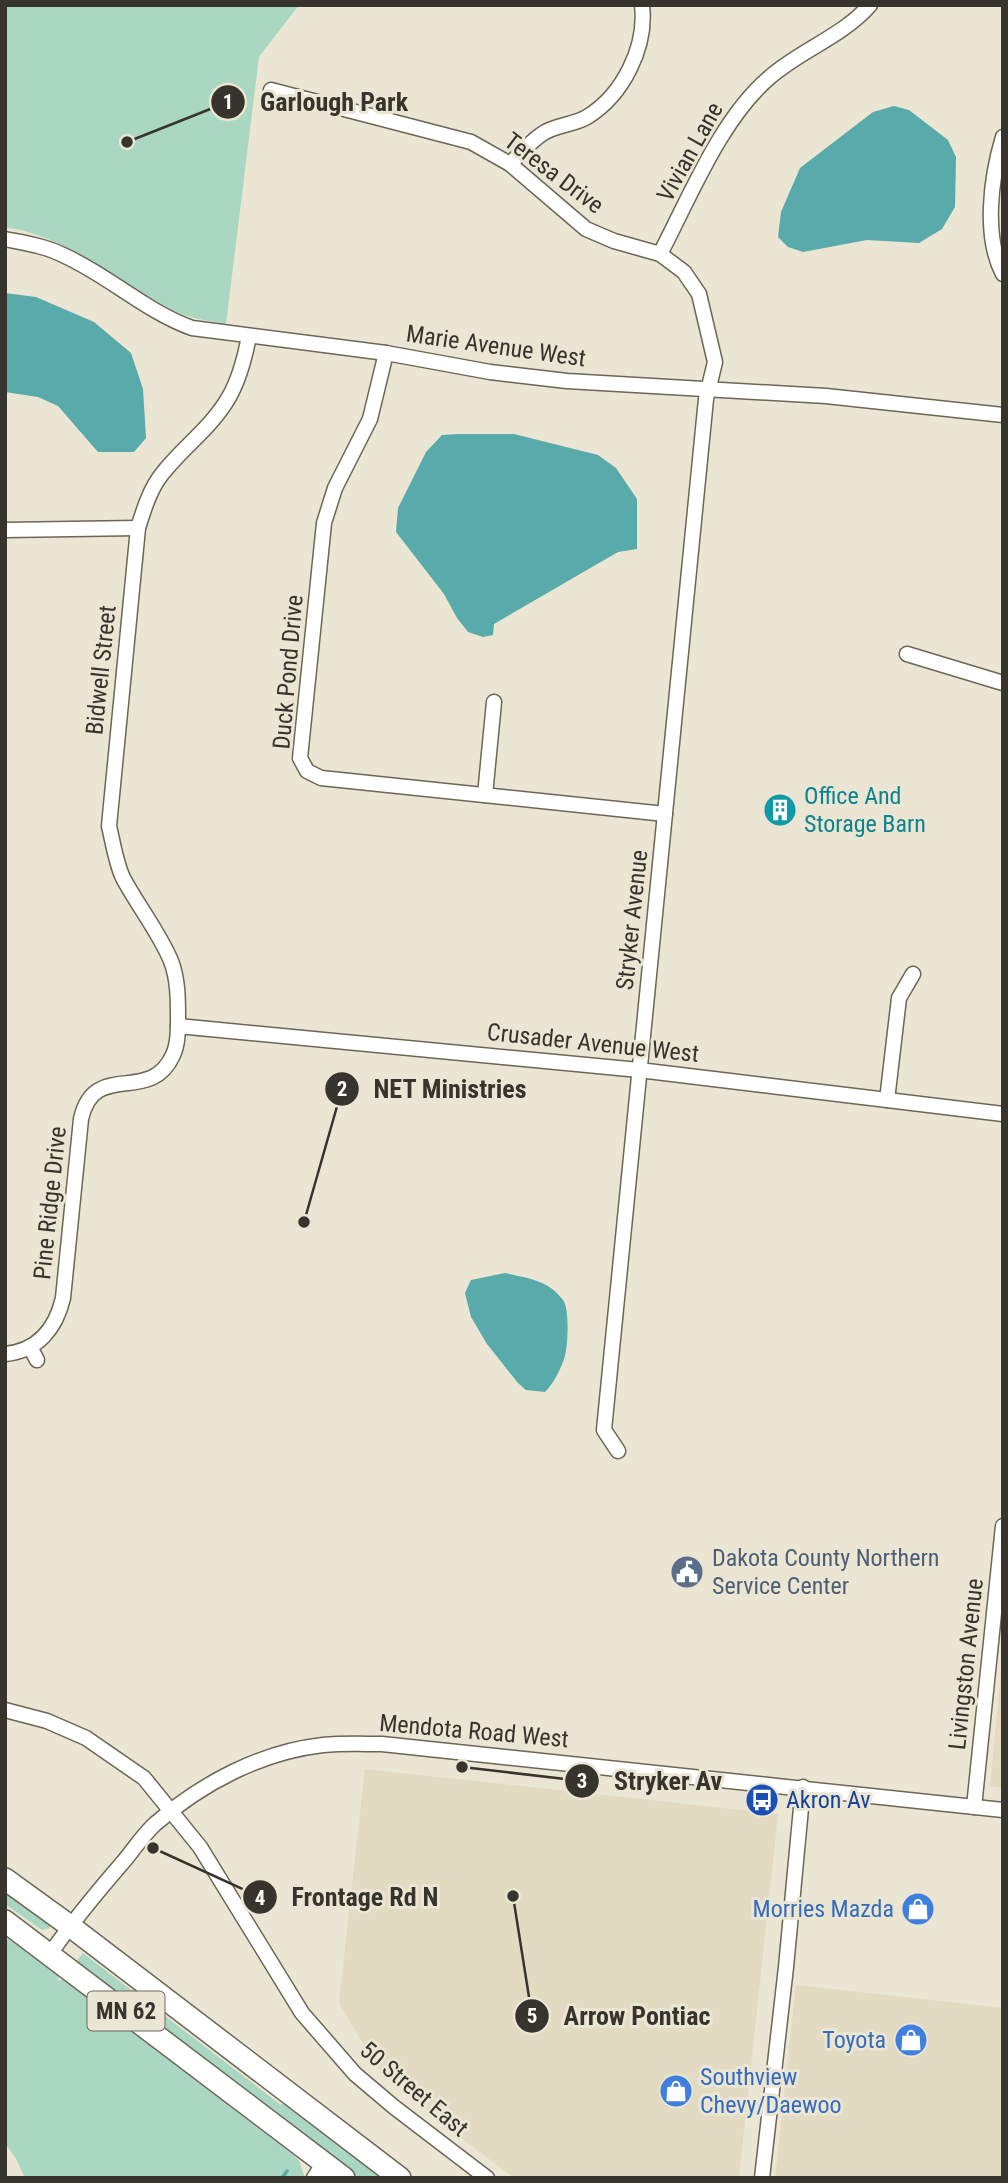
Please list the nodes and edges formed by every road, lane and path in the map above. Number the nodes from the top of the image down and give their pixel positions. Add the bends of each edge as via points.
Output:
1 (642, 5) edge
2 (870, 5) edge
3 (271, 89) dead end
4 (1003, 137) edge
5 (510, 164) junction
6 (5, 239) edge
7 (660, 254) junction
8 (1003, 275) edge
9 (249, 336) junction
10 (386, 353) junction
11 (707, 389) junction
12 (1003, 415) edge
13 (138, 528) junction
14 (5, 530) edge
15 (907, 654) dead end
16 (1003, 683) edge
17 (494, 702) dead end
18 (485, 795) junction
19 (665, 814) junction
20 (913, 974) dead end
21 (178, 1026) junction
22 (639, 1070) junction
23 (887, 1100) junction
24 (1003, 1114) edge
25 (5, 1354) edge
26 (618, 1451) dead end
27 (1003, 1526) edge
28 (5, 1710) edge
29 (803, 1787) junction
30 (974, 1807) junction
31 (1003, 1810) edge
32 (171, 1812) junction
33 (5, 1879) edge
34 (5, 1921) edge
35 (70, 1926) junction
36 (50, 1954) junction
37 (319, 2170) edge
38 (344, 2178) edge
39 (400, 2178) edge
40 (487, 2178) edge
41 (762, 2178) edge

1 - 5 street via 640,43 613,93 587,117 543,132
2 - 7 street, Vivian Lane via 858,19 771,76 744,102
3 - 5 street, Teresa Drive via 471,142
4 - 8 street via 990,210 996,262
5 - 7 street, Teresa Drive via 586,229
6 - 9 street, Marie Avenue West via 62,254 186,325
7 - 11 street, Teresa Drive via 684,272 699,294 715,362
9 - 10 street, Marie Avenue West
9 - 13 street, Bidwell Street via 230,397 161,475
10 - 11 street, Marie Avenue West via 490,372
10 - 18 street, Duck Pond Drive via 370,419 335,488 324,523 300,758 307,771 321,778
11 - 12 street, Marie Avenue West
11 - 19 street, Stryker Avenue
13 - 14 street
13 - 21 street, Bidwell Street via 109,826 122,874 171,961 178,991
15 - 16 street
17 - 18 street
18 - 19 street, Duck Pond Drive
19 - 22 street, Stryker Avenue
20 - 23 street via 899,998
21 - 22 street, Crusader Avenue West
21 - 25 street, Pine Ridge Drive via 172,1057 160,1073 142,1082 102,1087 86,1104 60,1314 34,1354
22 - 23 street, Crusader Avenue West
22 - 26 street, Stryker Avenue via 604,1430
23 - 24 street, Crusader Avenue West
27 - 30 street, Livingston Avenue
28 - 32 street, 50 Street East via 86,1738 144,1778
29 - 30 street, Mendota Road West
29 - 32 street, Mendota Road West via 382,1744 322,1745 240,1768
29 - 41 street
30 - 31 street, Mendota Road West
32 - 35 street, Mendota Road West via 154,1825
32 - 40 street, 50 Street East via 200,1847 302,2013 355,2074
33 - 35 highway, MN 62
34 - 36 highway, MN 62
35 - 36 street, Mendota Road West
35 - 39 highway, MN 62
36 - 37 highway, MN 62
37 - 38 highway, MN 62

